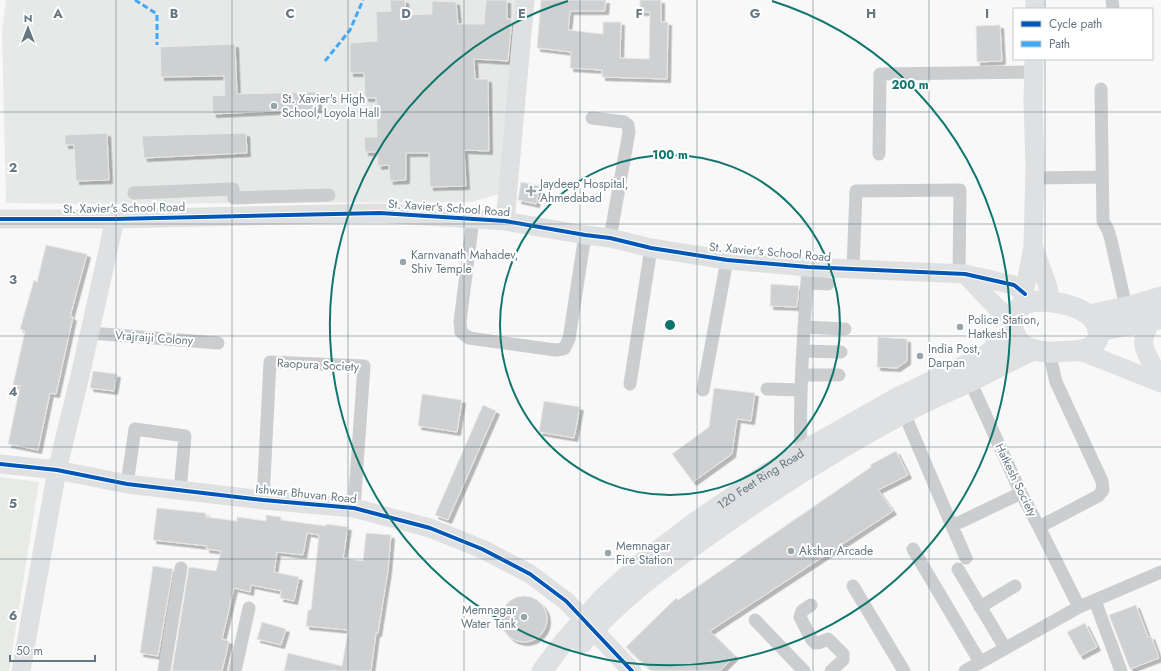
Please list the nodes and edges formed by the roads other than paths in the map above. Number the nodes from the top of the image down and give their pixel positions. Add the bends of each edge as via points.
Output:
1 (525, 0) edge
2 (1034, 65) edge
3 (1101, 89) dead end
4 (592, 118) dead end
5 (879, 154) dead end
6 (1102, 177) junction
7 (1035, 178) junction
8 (134, 193) dead end
9 (329, 195) dead end
10 (0, 219) edge
11 (115, 219) junction
12 (473, 219) junction
13 (505, 221) junction
14 (586, 235) junction
15 (610, 238) junction
16 (1033, 247) junction
17 (651, 248) junction
18 (727, 260) junction
19 (853, 268) junction
20 (962, 274) junction
21 (807, 275) junction
22 (828, 284) dead end
23 (1161, 297) edge
24 (1051, 302) junction
25 (1126, 307) junction
26 (1012, 316) junction
27 (1156, 320) edge
28 (804, 327) junction
29 (845, 329) dead end
30 (90, 333) junction
31 (1091, 335) junction
32 (218, 343) dead end
33 (803, 351) junction
34 (1041, 351) junction
35 (841, 352) dead end
36 (802, 375) junction
37 (839, 375) dead end
38 (1159, 375) edge
39 (970, 381) junction
40 (630, 384) dead end
41 (767, 389) dead end
42 (703, 390) dead end
43 (801, 390) junction
44 (904, 413) junction
45 (801, 453) junction
46 (0, 464) edge
47 (57, 470) junction
48 (127, 484) junction
49 (180, 490) junction
50 (1021, 492) junction
51 (263, 500) junction
52 (354, 508) junction
53 (952, 526) junction
54 (1039, 527) junction
55 (913, 549) dead end
56 (966, 558) dead end
57 (181, 568) dead end
58 (958, 569) dead end
59 (1161, 572) edge
60 (853, 586) dead end
61 (1015, 586) dead end
62 (1095, 600) junction
63 (811, 605) dead end
64 (980, 607) junction
65 (1079, 607) junction
66 (249, 608) dead end
67 (755, 620) dead end
68 (588, 624) junction
69 (1005, 648) junction
70 (980, 662) junction
71 (22, 671) edge
72 (164, 671) edge
73 (236, 671) edge
74 (542, 671) edge
75 (558, 671) edge
76 (632, 671) edge
77 (804, 671) edge
78 (831, 671) edge
79 (904, 671) edge
80 (965, 671) edge
81 (1121, 671) edge

1 - 13 street
2 - 5 street via 880,74
2 - 7 street
3 - 6 street
4 - 15 street via 624,122 628,125 629,132
6 - 7 street
6 - 25 street via 1103,221 1111,240
7 - 16 street
8 - 9 street via 233,189 234,198
10 - 11 street, St. Xavier's School Road
11 - 12 street, St. Xavier's School Road via 380,213
11 - 30 street
12 - 13 street, St. Xavier's School Road
12 - 14 street via 460,322 461,332 469,338 555,350 564,348 569,339
13 - 14 street, St. Xavier's School Road
14 - 15 street, St. Xavier's School Road
15 - 17 street, St. Xavier's School Road
16 - 24 street
16 - 26 street
17 - 18 street, St. Xavier's School Road
17 - 40 street
18 - 21 street, St. Xavier's School Road
18 - 42 street
19 - 20 street, St. Xavier's School Road
19 - 20 street via 856,191 960,190
19 - 21 street, St. Xavier's School Road
20 - 26 street
20 - 26 street, St. Xavier's School Road via 1014,285
21 - 22 street
21 - 28 street
23 - 25 main road
24 - 26 main road via 1030,302
24 - 31 main road via 1077,308
25 - 31 main road
26 - 34 main road via 1018,341
26 - 45 main road, 120 Feet Ring Road via 987,356 895,399
27 - 31 main road
27 - 38 street via 1145,333 1143,342 1144,349
28 - 29 street
28 - 33 street
30 - 32 street, Vrajraiji Colony
30 - 47 street
31 - 34 main road
31 - 38 street
33 - 35 street
33 - 36 street
34 - 39 main road, 120 Feet Ring Road
34 - 54 street, Hatkesh Society via 1102,481 1103,490 1098,496
36 - 37 street
36 - 43 street
39 - 44 main road, 120 Feet Ring Road
39 - 50 street, Hatkesh Society
41 - 43 street
43 - 45 street
44 - 53 street
44 - 68 main road, 120 Feet Ring Road via 815,464 740,513
45 - 68 main road, 120 Feet Ring Road via 759,479 643,562 604,597
46 - 47 street, Ishwar Bhuvan Road
47 - 48 street, Ishwar Bhuvan Road
47 - 71 street
48 - 49 street, Ishwar Bhuvan Road
48 - 49 street via 135,429 186,436
49 - 51 street, Ishwar Bhuvan Road
50 - 53 street
50 - 54 street, Hatkesh Society
51 - 52 street, Ishwar Bhuvan Road
51 - 52 street, Raopura Society via 270,362 364,366
52 - 68 street, Ishwar Bhuvan Road via 430,528 482,549 530,574 566,600
53 - 56 street
54 - 65 street
55 - 70 street
57 - 72 street
58 - 64 street
59 - 62 street
60 - 79 street
61 - 64 street
62 - 65 street
62 - 81 street
63 - 78 street via 802,611 800,617 812,640 819,644 828,639 843,654 843,660
64 - 69 street
65 - 69 street
66 - 73 street
67 - 77 street
68 - 74 main road, 120 Feet Ring Road
68 - 75 main road, 120 Feet Ring Road
68 - 76 street, Ishwar Bhuvan Road
69 - 70 street
70 - 80 street

